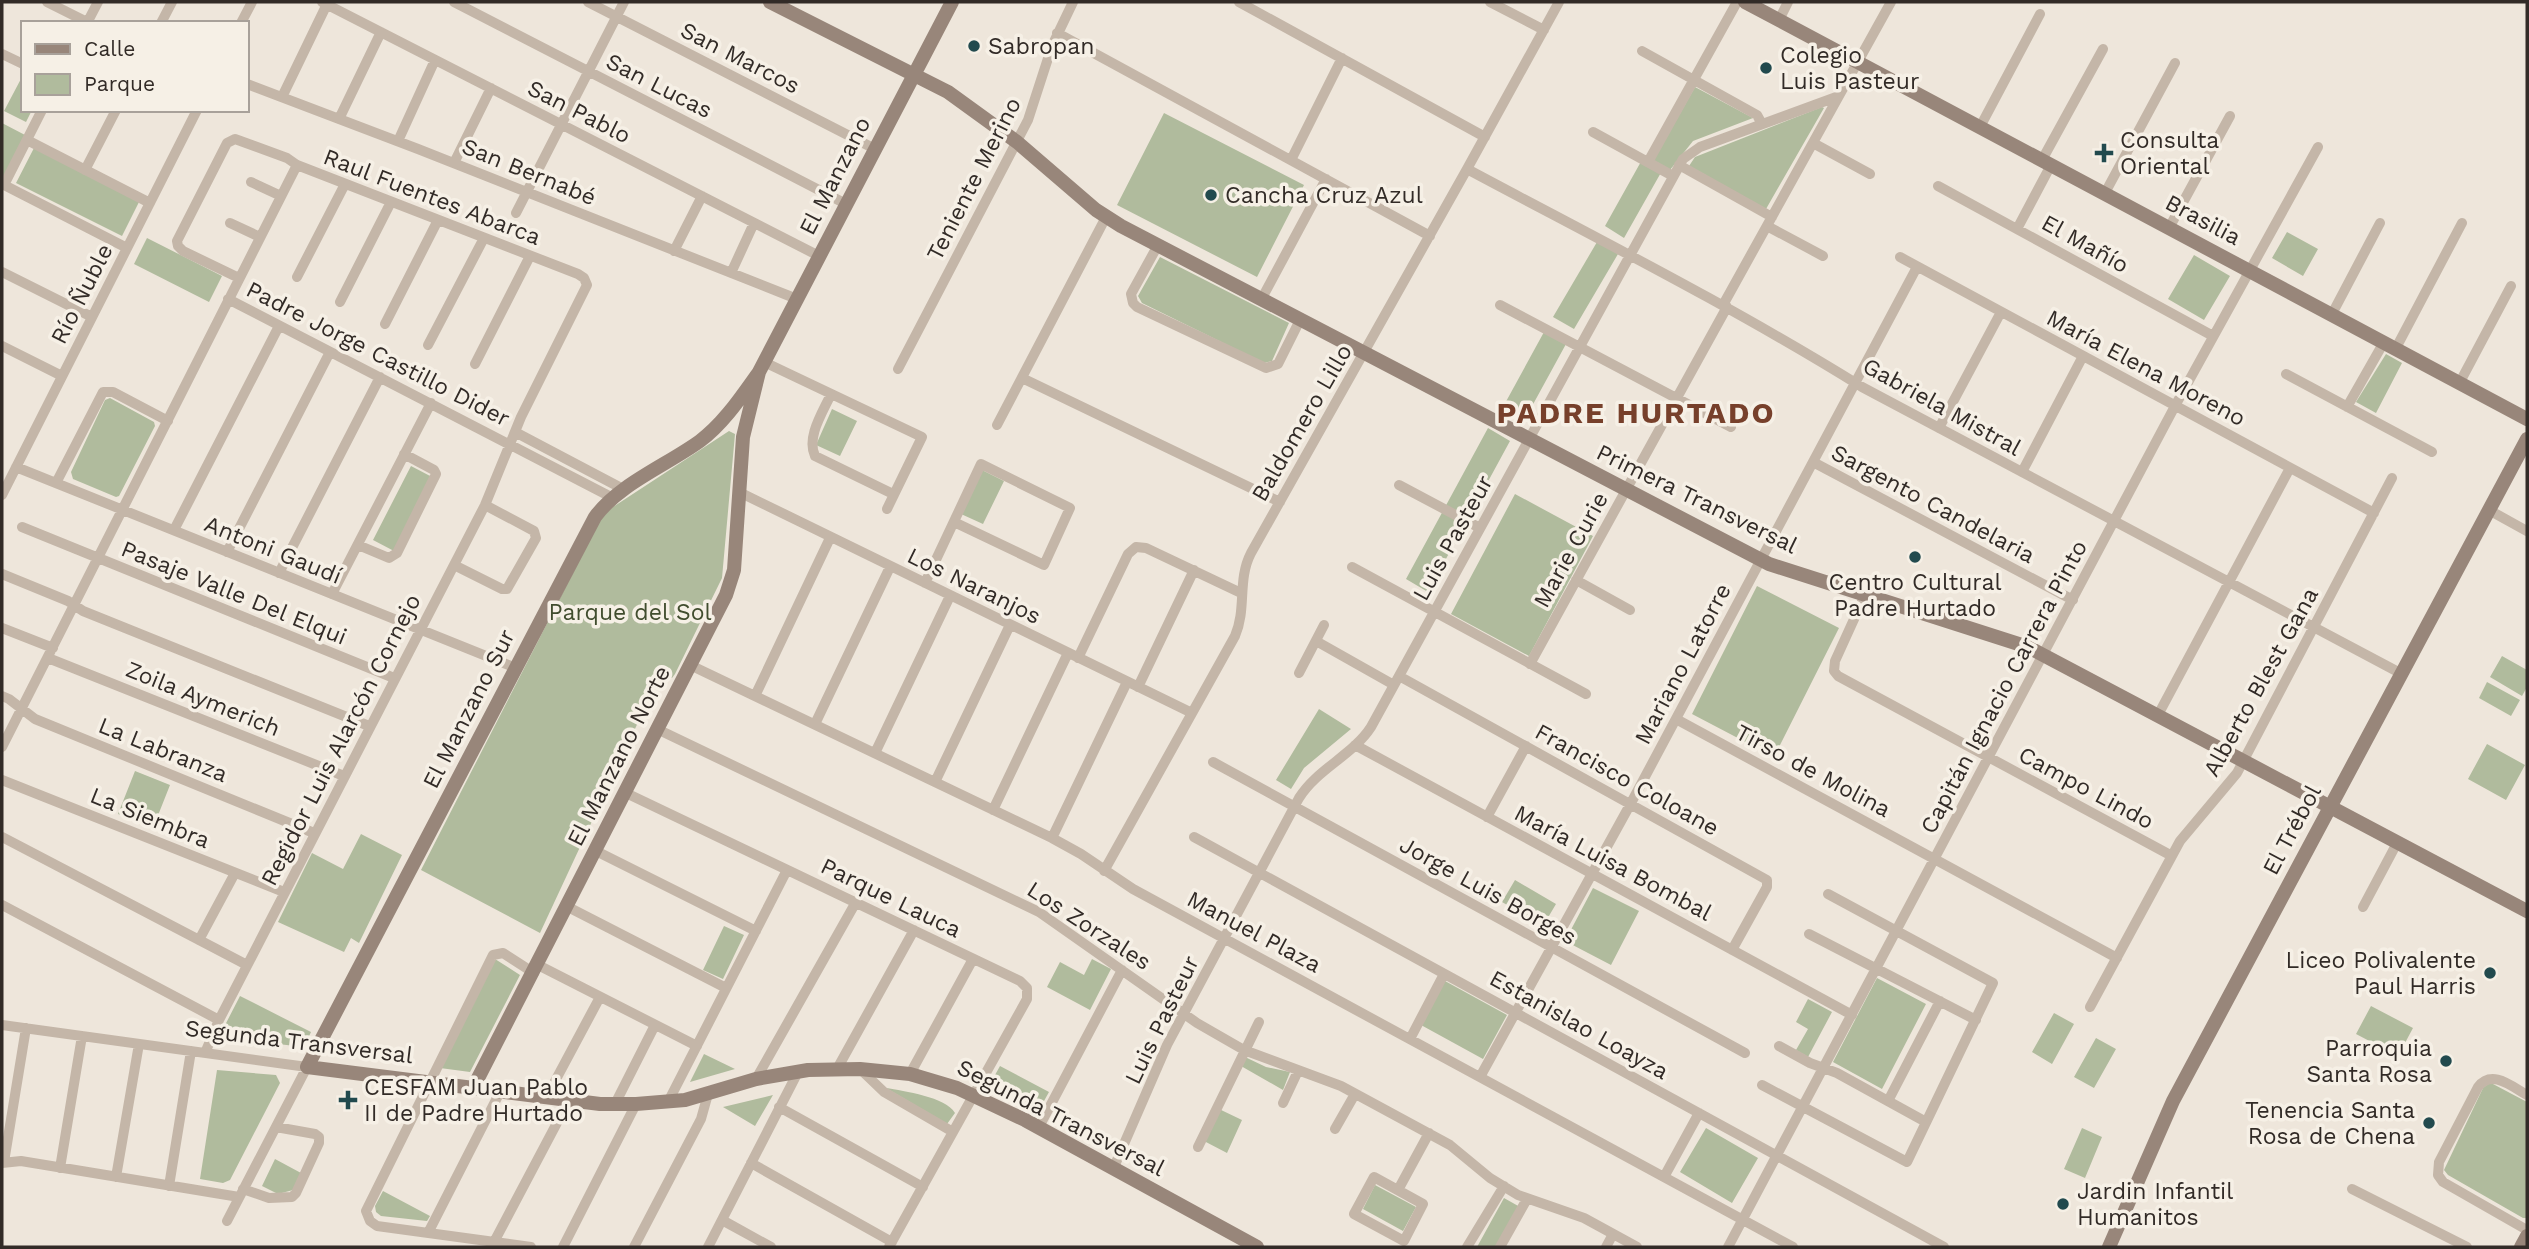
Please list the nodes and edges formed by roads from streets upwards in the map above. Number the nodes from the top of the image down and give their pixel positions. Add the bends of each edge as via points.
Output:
1 (47, 2) edge
2 (97, 2) edge
3 (172, 2) edge
4 (252, 2) edge
5 (454, 2) edge
6 (588, 2) edge
7 (624, 2) edge
8 (771, 2) edge
9 (952, 2) edge
10 (1073, 2) edge
11 (1239, 2) edge
12 (1490, 2) edge
13 (1559, 2) edge
14 (1737, 2) edge
15 (1745, 2) edge
16 (1788, 2) edge
17 (1891, 2) edge
18 (325, 3) edge
19 (2040, 14) dead end
20 (617, 16) junction
21 (1779, 20) junction
22 (85, 21) edge
23 (88, 21) edge
24 (162, 21) edge
25 (242, 21) edge
26 (1544, 30) junction
27 (381, 32) junction
28 (1057, 33) junction
29 (2102, 49) dead end
30 (1642, 51) dead end
31 (2, 54) edge
32 (1342, 58) junction
33 (435, 60) junction
34 (1858, 62) junction
35 (21, 63) edge
36 (2175, 64) dead end
37 (589, 71) junction
38 (913, 75) junction
39 (1693, 80) junction
40 (248, 84) edge
41 (491, 88) junction
42 (1839, 96) junction
43 (282, 97) junction
44 (41, 112) edge
45 (115, 112) edge
46 (196, 112) edge
47 (2230, 116) dead end
48 (340, 119) junction
49 (562, 124) junction
50 (1762, 124) junction
51 (1980, 127) junction
52 (1593, 132) dead end
53 (1485, 137) junction
54 (27, 140) junction
55 (398, 141) junction
56 (1017, 142) junction
57 (1814, 143) junction
58 (2318, 147) dead end
59 (875, 149) junction
60 (1291, 160) junction
61 (1648, 162) junction
62 (2046, 162) junction
63 (454, 163) junction
64 (297, 165) junction
65 (1679, 165) junction
66 (1467, 169) junction
67 (85, 170) junction
68 (1870, 174) dead end
69 (1673, 176) junction
70 (1326, 179) junction
71 (251, 182) dead end
72 (345, 184) junction
73 (3, 185) edge
74 (1938, 186) dead end
75 (527, 192) junction
76 (2105, 193) junction
77 (281, 196) junction
78 (702, 196) junction
79 (391, 202) junction
80 (150, 203) junction
81 (846, 204) junction
82 (516, 213) dead end
83 (1106, 217) junction
84 (438, 220) junction
85 (1770, 221) junction
86 (230, 223) dead end
87 (754, 223) junction
88 (2380, 223) dead end
89 (2462, 223) dead end
90 (2169, 228) junction
91 (2017, 229) junction
92 (1430, 236) junction
93 (260, 237) junction
94 (484, 238) junction
95 (1158, 245) junction
96 (127, 248) junction
97 (674, 251) junction
98 (530, 256) junction
99 (819, 256) junction
100 (1629, 256) junction
101 (1823, 256) dead end
102 (1900, 257) dead end
103 (1917, 267) junction
104 (2250, 271) junction
105 (2, 272) edge
106 (731, 273) junction
107 (297, 277) dead end
108 (239, 278) junction
109 (2511, 286) dead end
110 (228, 299) junction
111 (797, 299) junction
112 (1261, 300) junction
113 (340, 302) dead end
114 (1500, 305) dead end
115 (1725, 306) junction
116 (2001, 312) junction
117 (2332, 314) junction
118 (92, 317) junction
119 (1300, 320) junction
120 (385, 324) dead end
121 (279, 326) junction
122 (2213, 336) junction
123 (428, 345) dead end
124 (2390, 345) junction
125 (2, 346) edge
126 (1579, 347) junction
127 (330, 352) junction
128 (1364, 353) junction
129 (2083, 356) junction
130 (475, 364) dead end
131 (762, 367) junction
132 (898, 369) dead end
133 (2286, 374) dead end
134 (62, 376) junction
135 (380, 377) junction
136 (1022, 378) junction
137 (2460, 382) junction
138 (1855, 383) junction
139 (831, 394) junction
140 (1676, 398) junction
141 (431, 403) junction
142 (2175, 406) junction
143 (2347, 407) junction
144 (2527, 418) edge
145 (724, 419) junction
146 (168, 421) junction
147 (997, 425) dead end
148 (745, 427) junction
149 (1731, 427) dead end
150 (1939, 428) junction
151 (514, 432) junction
152 (2527, 439) edge
153 (1528, 440) junction
154 (510, 443) junction
155 (2432, 452) dead end
156 (404, 454) junction
157 (1813, 462) junction
158 (16, 467) junction
159 (2290, 468) junction
160 (2022, 472) junction
161 (2392, 478) dead end
162 (56, 483) junction
163 (1399, 485) dead end
164 (1626, 491) junction
165 (739, 492) junction
166 (619, 494) junction
167 (893, 494) junction
168 (2, 495) edge
169 (1280, 502) junction
170 (485, 505) junction
171 (887, 509) dead end
172 (124, 510) junction
173 (2489, 510) junction
174 (2374, 513) junction
175 (954, 522) junction
176 (2114, 522) junction
177 (22, 527) dead end
178 (1480, 528) junction
179 (174, 530) junction
180 (2527, 531) edge
181 (830, 538) junction
182 (358, 545) junction
183 (227, 552) junction
184 (99, 559) junction
185 (1761, 560) junction
186 (454, 565) junction
187 (890, 567) junction
188 (1352, 567) dead end
189 (1194, 570) junction
190 (279, 573) junction
191 (2, 574) edge
192 (1577, 580) junction
193 (2229, 582) junction
194 (925, 583) junction
195 (1241, 593) junction
196 (332, 594) junction
197 (1865, 595) junction
198 (950, 596) junction
199 (2073, 600) junction
200 (75, 605) junction
201 (1630, 610) dead end
202 (1434, 611) junction
203 (1010, 625) junction
204 (1324, 625) dead end
205 (2314, 627) junction
206 (2, 628) edge
207 (419, 629) junction
208 (1316, 641) junction
209 (50, 653) junction
210 (2044, 654) junction
211 (1073, 656) junction
212 (1530, 664) junction
213 (690, 665) junction
214 (516, 668) junction
215 (1299, 673) dead end
216 (2402, 674) junction
217 (394, 678) junction
218 (1397, 681) junction
219 (1127, 682) junction
220 (1138, 687) junction
221 (1586, 694) dead end
222 (2, 696) edge
223 (755, 696) junction
224 (22, 709) junction
225 (1192, 713) junction
226 (2158, 715) junction
227 (1676, 719) junction
228 (815, 724) junction
229 (369, 726) junction
230 (657, 729) junction
231 (1355, 746) junction
232 (1526, 746) junction
233 (2, 747) edge
234 (875, 753) junction
235 (1989, 758) junction
236 (2244, 761) junction
237 (1213, 762) dead end
238 (344, 776) junction
239 (2, 780) edge
240 (935, 782) junction
241 (626, 793) junction
242 (1631, 803) junction
243 (1294, 807) junction
244 (2330, 807) junction
245 (993, 810) junction
246 (1487, 817) junction
247 (314, 833) junction
248 (1194, 837) dead end
249 (2, 838) edge
250 (1052, 838) junction
251 (2397, 843) junction
252 (596, 851) junction
253 (2172, 856) junction
254 (1935, 859) junction
255 (787, 870) junction
256 (1104, 871) junction
257 (235, 873) junction
258 (1259, 873) junction
259 (1592, 874) junction
260 (284, 892) junction
261 (1828, 894) dead end
262 (856, 902) junction
263 (2, 905) edge
264 (568, 907) junction
265 (2364, 907) dead end
266 (2527, 911) edge
267 (914, 930) junction
268 (1897, 930) junction
269 (756, 931) junction
270 (1809, 934) dead end
271 (1224, 938) junction
272 (199, 940) junction
273 (1552, 947) junction
274 (1732, 950) junction
275 (974, 958) junction
276 (2117, 958) junction
277 (247, 965) junction
278 (536, 969) junction
279 (1876, 969) junction
280 (1122, 970) junction
281 (1444, 974) junction
282 (726, 988) junction
283 (600, 997) junction
284 (1940, 1001) junction
285 (2090, 1007) dead end
286 (1184, 1013) junction
287 (1516, 1013) junction
288 (1852, 1015) junction
289 (219, 1020) junction
290 (1976, 1020) junction
291 (1259, 1022) dead end
292 (2, 1025) edge
293 (655, 1025) junction
294 (26, 1028) junction
295 (82, 1036) junction
296 (1410, 1039) junction
297 (139, 1044) junction
298 (697, 1046) junction
299 (1779, 1046) dead end
300 (1244, 1050) junction
301 (191, 1051) junction
302 (205, 1053) junction
303 (1745, 1053) dead end
304 (307, 1067) junction
305 (837, 1069) junction
306 (860, 1069) junction
307 (1824, 1069) junction
308 (1298, 1070) junction
309 (798, 1072) junction
310 (910, 1074) junction
311 (1480, 1077) junction
312 (756, 1079) junction
313 (432, 1082) junction
314 (1762, 1085) dead end
315 (473, 1088) junction
316 (500, 1092) junction
317 (708, 1094) junction
318 (1355, 1094) junction
319 (2527, 1095) edge
320 (974, 1096) junction
321 (546, 1098) junction
322 (568, 1101) junction
323 (1888, 1101) junction
324 (667, 1102) junction
325 (1283, 1103) dead end
326 (615, 1104) junction
327 (636, 1104) junction
328 (1804, 1106) junction
329 (779, 1107) junction
330 (1699, 1113) junction
331 (1926, 1122) junction
332 (276, 1127) junction
333 (1039, 1127) junction
334 (1335, 1129) dead end
335 (953, 1132) junction
336 (1429, 1133) junction
337 (1198, 1147) dead end
338 (1777, 1156) junction
339 (3, 1163) edge
340 (751, 1163) junction
341 (1114, 1167) junction
342 (60, 1168) junction
343 (116, 1177) junction
344 (1664, 1177) junction
345 (169, 1186) junction
346 (1504, 1186) junction
347 (923, 1187) junction
348 (2352, 1189) dead end
349 (1398, 1191) junction
350 (241, 1193) junction
351 (1527, 1199) junction
352 (722, 1220) junction
353 (1743, 1220) junction
354 (227, 1221) dead end
355 (2527, 1230) edge
356 (428, 1233) junction
357 (1613, 1234) junction
358 (2527, 1236) edge
359 (494, 1242) junction
360 (890, 1245) edge
361 (531, 1247) edge
362 (562, 1247) edge
363 (634, 1247) edge
364 (708, 1247) edge
365 (771, 1247) edge
366 (1257, 1247) edge
367 (1467, 1247) edge
368 (1500, 1247) edge
369 (1606, 1247) edge
370 (1637, 1247) edge
371 (1728, 1247) edge
372 (1793, 1247) edge
373 (1944, 1247) edge
374 (2109, 1247) edge
375 (2467, 1247) edge
376 (2521, 1247) edge

1 - 22 street
2 - 23 street
3 - 24 street
4 - 25 street
5 - 37 street, San Lucas
6 - 20 street, San Marcos
7 - 20 street
8 - 38 street, Primera Transversal
9 - 38 street, El Manzano
10 - 28 street, Teniente Merino
11 - 32 street
12 - 26 street
13 - 26 street, Baldomero Lillo
14 - 39 street
15 - 21 street, Brasilia
16 - 21 street
17 - 34 street
18 - 27 street, San Pablo
18 - 43 street
19 - 51 street
20 - 37 street
20 - 59 street, San Marcos
21 - 34 street, Brasilia
26 - 53 street, Baldomero Lillo
27 - 33 street, San Pablo
27 - 48 street
28 - 56 street, Teniente Merino
28 - 60 street
29 - 62 street
30 - 39 street
31 - 35 street
32 - 53 street
32 - 60 street
33 - 41 street, San Pablo
33 - 55 street
34 - 42 street
34 - 51 street, Brasilia
36 - 76 street
37 - 49 street
37 - 81 street, San Lucas
38 - 56 street, Primera Transversal via 948,92
38 - 59 street, El Manzano
39 - 50 street via 1757,115
39 - 61 street
40 - 43 street, San Bernabé
41 - 49 street, San Pablo
41 - 63 street
42 - 50 street, Luis Pasteur
42 - 57 street, Marie Curie
43 - 48 street, San Bernabé
44 - 54 street
45 - 67 street
46 - 80 street, Río Ñuble
47 - 90 street
48 - 55 street, San Bernabé
49 - 75 street
49 - 78 street, San Pablo
50 - 65 street, Luis Pasteur via 1693,150
51 - 62 street, Brasilia
52 - 61 street
53 - 66 street, Baldomero Lillo
54 - 67 street
54 - 73 street
55 - 63 street, San Bernabé
56 - 83 street, Primera Transversal
56 - 132 street, Teniente Merino
57 - 68 street
57 - 85 street, Marie Curie
58 - 104 street, Capitán Ignacio Carrera Pinto
59 - 81 street, El Manzano
60 - 70 street
61 - 69 street
62 - 76 street, Brasilia
62 - 91 street
63 - 75 street, San Bernabé
64 - 72 street, Raul Fuentes Abarca
64 - 77 street, Raul Fuentes Abarca
64 - 108 street via 239,139 229,141 184,226 177,241 180,249
65 - 69 street, Luis Pasteur
65 - 85 street
66 - 92 street, Baldomero Lillo
66 - 100 street, Gabriela Mistral
67 - 80 street
69 - 100 street, Luis Pasteur
70 - 92 street
70 - 112 street
71 - 77 street
72 - 79 street, Raul Fuentes Abarca
72 - 107 street
73 - 96 street
74 - 91 street, El Mañío
75 - 82 street
75 - 97 street, San Bernabé
76 - 90 street, Brasilia
77 - 93 street, Raul Fuentes Abarca
78 - 87 street, San Pablo
78 - 97 street
79 - 84 street, Raul Fuentes Abarca
79 - 113 street
80 - 96 street, Río Ñuble
81 - 99 street, El Manzano
83 - 95 street, Primera Transversal
83 - 136 street
84 - 94 street, Raul Fuentes Abarca
84 - 120 street
85 - 101 street
85 - 115 street, Marie Curie
86 - 93 street
87 - 99 street, San Pablo
87 - 106 street
88 - 117 street
89 - 124 street
90 - 104 street, Brasilia
91 - 122 street, El Mañío
92 - 128 street, Baldomero Lillo
93 - 108 street, Raul Fuentes Abarca
94 - 98 street, Raul Fuentes Abarca
94 - 123 street
95 - 112 street, Primera Transversal
95 - 119 street via 1131,294 1138,307 1266,368 1278,364
96 - 118 street, Río Ñuble
97 - 106 street, San Bernabé
98 - 130 street
98 - 151 street, Raul Fuentes Abarca via 582,275 587,289
99 - 111 street, El Manzano
100 - 115 street, Gabriela Mistral
100 - 126 street, Luis Pasteur
102 - 103 street, María Elena Moreno
103 - 116 street, María Elena Moreno
103 - 138 street, Mariano Latorre
104 - 117 street, Brasilia
104 - 122 street, Capitán Ignacio Carrera Pinto
105 - 118 street
106 - 111 street, San Bernabé
108 - 110 street, Raul Fuentes Abarca
109 - 137 street
110 - 121 street, Padre Jorge Castillo Dider
110 - 146 street, Raul Fuentes Abarca
111 - 131 street, El Manzano
112 - 119 street, Primera Transversal
114 - 126 street
115 - 138 street, Gabriela Mistral
115 - 140 street, Marie Curie
116 - 129 street, María Elena Moreno
116 - 150 street
117 - 124 street, Brasilia
118 - 134 street, Río Ñuble
119 - 128 street, Primera Transversal
121 - 127 street, Padre Jorge Castillo Dider
121 - 179 street
122 - 142 street, Capitán Ignacio Carrera Pinto
124 - 137 street, Brasilia
124 - 143 street
125 - 134 street
126 - 140 street
126 - 153 street, Luis Pasteur
127 - 135 street, Padre Jorge Castillo Dider
127 - 183 street
128 - 153 street, Primera Transversal
128 - 169 street, Baldomero Lillo
129 - 142 street, María Elena Moreno
129 - 160 street
131 - 139 street
131 - 145 street, El Manzano
131 - 148 street, El Manzano
133 - 143 street
134 - 158 street, Río Ñuble
135 - 141 street, Padre Jorge Castillo Dider
135 - 190 street
136 - 147 street
136 - 169 street
137 - 144 street, Brasilia
138 - 150 street, Gabriela Mistral
138 - 157 street, Mariano Latorre
139 - 167 street via 812,439 815,456
139 - 167 street via 922,438
140 - 149 street
140 - 164 street, Marie Curie
141 - 154 street, Padre Jorge Castillo Dider
141 - 156 street
142 - 159 street, María Elena Moreno
142 - 176 street, Capitán Ignacio Carrera Pinto
143 - 155 street
145 - 148 street
145 - 166 street, El Manzano Sur via 702,440
146 - 162 street via 113,392 103,392
146 - 172 street, Raul Fuentes Abarca
148 - 165 street, El Manzano Norte
150 - 160 street, Gabriela Mistral
151 - 154 street, Raul Fuentes Abarca
151 - 166 street
152 - 173 street, El Trébol
153 - 164 street, Primera Transversal
153 - 178 street, Luis Pasteur
154 - 166 street, Padre Jorge Castillo Dider
154 - 170 street, Regidor Luis Alarcón Cornejo
156 - 182 street
156 - 182 street via 436,474 397,554 389,558
157 - 185 street, Mariano Latorre
157 - 199 street, Sargento Candelaria
158 - 162 street, Antoni Gaudí
158 - 168 street, Río Ñuble
159 - 174 street, María Elena Moreno
159 - 193 street
160 - 176 street, Gabriela Mistral
161 - 174 street, Alberto Blest Gana
162 - 172 street, Antoni Gaudí
163 - 178 street
164 - 185 street, Primera Transversal
164 - 192 street, Marie Curie
165 - 181 street, Los Naranjos
165 - 213 street, El Manzano Norte via 731,582
166 - 214 street, El Manzano Sur via 595,517
167 - 171 street
169 - 195 street, Baldomero Lillo via 1246,562
170 - 186 street, Regidor Luis Alarcón Cornejo
170 - 186 street via 534,531 536,538 507,589
172 - 179 street, Antoni Gaudí
172 - 184 street, Raul Fuentes Abarca
173 - 180 street
173 - 216 street, El Trébol
174 - 205 street, Alberto Blest Gana
175 - 175 street via 981,464 1070,508 1044,565
175 - 194 street
176 - 193 street, Gabriela Mistral
176 - 199 street, Capitán Ignacio Carrera Pinto
177 - 184 street, Pasaje Valle Del Elqui
178 - 202 street, Luis Pasteur
179 - 183 street, Antoni Gaudí
181 - 187 street, Los Naranjos
181 - 223 street
182 - 196 street
183 - 190 street, Antoni Gaudí
184 - 200 street, Raul Fuentes Abarca
184 - 217 street, Pasaje Valle Del Elqui
185 - 197 street, Primera Transversal
185 - 227 street, Mariano Latorre
186 - 207 street, Regidor Luis Alarcón Cornejo
187 - 194 street, Los Naranjos
187 - 228 street
188 - 202 street
189 - 195 street
189 - 211 street via 1146,548 1133,549
189 - 220 street
190 - 196 street, Antoni Gaudí
191 - 200 street
192 - 201 street
192 - 212 street, Marie Curie
193 - 205 street, Gabriela Mistral
193 - 226 street
194 - 198 street, Los Naranjos
195 - 225 street, Baldomero Lillo via 1238,629
196 - 207 street, Antoni Gaudí
197 - 210 street, Primera Transversal
197 - 235 street, Campo Lindo via 1835,661 1836,674
198 - 203 street, Los Naranjos
198 - 234 street
199 - 210 street, Capitán Ignacio Carrera Pinto
200 - 209 street, Raul Fuentes Abarca
200 - 229 street
202 - 212 street
202 - 218 street, Luis Pasteur
203 - 211 street, Los Naranjos
203 - 240 street
204 - 208 street
205 - 216 street, Gabriela Mistral
205 - 236 street, Alberto Blest Gana
206 - 209 street, Zoila Aymerich
207 - 214 street, Antoni Gaudí
207 - 217 street, Regidor Luis Alarcón Cornejo
208 - 215 street
208 - 218 street, Francisco Coloane
209 - 224 street, Raul Fuentes Abarca
209 - 238 street, Zoila Aymerich
210 - 226 street, Primera Transversal
210 - 235 street, Capitán Ignacio Carrera Pinto
211 - 219 street, Los Naranjos
211 - 245 street
212 - 221 street
213 - 223 street, Manuel Plaza
213 - 230 street, El Manzano Norte
214 - 304 street, El Manzano Sur
216 - 244 street, El Trébol
217 - 229 street, Regidor Luis Alarcón Cornejo
218 - 231 street, Luis Pasteur
218 - 232 street, Francisco Coloane
219 - 220 street, Los Naranjos
219 - 250 street
220 - 225 street, Los Naranjos
222 - 224 street, La Labranza
223 - 228 street, Manuel Plaza
224 - 233 street, Raul Fuentes Abarca
224 - 247 street, La Labranza via 35,719
225 - 256 street, Baldomero Lillo
226 - 236 street, Primera Transversal
227 - 242 street, Mariano Latorre
227 - 254 street, Tirso de Molina
228 - 234 street, Manuel Plaza
229 - 238 street, Regidor Luis Alarcón Cornejo
230 - 241 street, El Manzano Norte
230 - 280 street, Los Zorzales via 1039,912
231 - 243 street, Luis Pasteur via 1308,785
231 - 246 street, María Luisa Bombal
232 - 242 street, Francisco Coloane
232 - 246 street
234 - 240 street, Manuel Plaza
235 - 253 street, Campo Lindo
235 - 254 street, Capitán Ignacio Carrera Pinto
236 - 244 street, Primera Transversal
236 - 253 street, Alberto Blest Gana
237 - 243 street, Jorge Luis Borges
238 - 247 street, Regidor Luis Alarcón Cornejo
239 - 257 street, La Siembra
240 - 245 street, Manuel Plaza
241 - 252 street, El Manzano Norte
241 - 255 street, Parque Lauca
242 - 259 street, Mariano Latorre
242 - 274 street, Francisco Coloane via 1768,881
243 - 258 street, Luis Pasteur
243 - 273 street, Jorge Luis Borges
244 - 251 street, Primera Transversal
244 - 374 street, El Trébol via 2173,1101
245 - 250 street, Manuel Plaza
246 - 259 street, María Luisa Bombal
247 - 260 street, Regidor Luis Alarcón Cornejo
248 - 258 street, Estanislao Loayza
249 - 272 street
250 - 256 street, Manuel Plaza
251 - 265 street
251 - 266 street, Primera Transversal
252 - 264 street, El Manzano Norte
252 - 269 street
253 - 276 street, Alberto Blest Gana
254 - 268 street, Capitán Ignacio Carrera Pinto
254 - 276 street, Tirso de Molina
255 - 262 street, Parque Lauca
255 - 269 street
256 - 271 street, Manuel Plaza
257 - 260 street, La Siembra
257 - 272 street
258 - 271 street, Luis Pasteur
258 - 281 street, Estanislao Loayza
259 - 273 street, Mariano Latorre
259 - 274 street, María Luisa Bombal
260 - 277 street, Regidor Luis Alarcón Cornejo
261 - 268 street
262 - 267 street, Parque Lauca
262 - 312 street
263 - 289 street
264 - 278 street, El Manzano Norte
264 - 282 street
267 - 275 street, Parque Lauca
267 - 305 street
268 - 279 street, Capitán Ignacio Carrera Pinto
268 - 290 street via 1993,983
269 - 282 street
270 - 279 street
271 - 286 street, Luis Pasteur
271 - 296 street, Manuel Plaza
272 - 277 street
273 - 287 street, Mariano Latorre
273 - 303 street, Jorge Luis Borges
274 - 288 street, María Luisa Bombal
275 - 310 street
275 - 320 street, Parque Lauca via 1020,981 1028,992
276 - 285 street, Alberto Blest Gana
277 - 289 street, Regidor Luis Alarcón Cornejo
278 - 283 street
278 - 313 street via 503,953 493,954
278 - 315 street, El Manzano Norte
279 - 284 street
279 - 288 street, Capitán Ignacio Carrera Pinto
280 - 286 street, Los Zorzales
280 - 333 street
281 - 287 street, Estanislao Loayza
281 - 296 street
282 - 298 street
283 - 293 street
283 - 321 street
284 - 290 street
284 - 323 street
286 - 300 street, Los Zorzales
286 - 341 street, Luis Pasteur
287 - 311 street, Mariano Latorre
287 - 330 street, Estanislao Loayza
288 - 307 street, Capitán Ignacio Carrera Pinto
289 - 302 street, Regidor Luis Alarcón Cornejo
290 - 331 street
291 - 300 street
292 - 294 street, Segunda Transversal
293 - 298 street
293 - 326 street
294 - 295 street, Segunda Transversal
294 - 339 street
295 - 297 street, Segunda Transversal
295 - 342 street
296 - 311 street, Manuel Plaza
297 - 301 street, Segunda Transversal
297 - 343 street
298 - 324 street
299 - 307 street
300 - 308 street, Los Zorzales
300 - 337 street
301 - 302 street, Segunda Transversal
301 - 345 street
302 - 304 street, Segunda Transversal
304 - 313 street, Segunda Transversal
304 - 332 street
305 - 306 street, Segunda Transversal
305 - 309 street, Segunda Transversal
306 - 310 street, Segunda Transversal
306 - 335 street via 884,1093
307 - 323 street
307 - 328 street, Capitán Ignacio Carrera Pinto
308 - 318 street, Los Zorzales
308 - 325 street
309 - 312 street, Segunda Transversal
309 - 329 street
310 - 320 street, Segunda Transversal
311 - 344 street, Manuel Plaza
312 - 317 street, Segunda Transversal
313 - 315 street, Segunda Transversal
313 - 356 street via 366,1211 377,1226
314 - 328 street
315 - 316 street, Segunda Transversal
316 - 321 street, Segunda Transversal
316 - 356 street
317 - 324 street, Segunda Transversal
317 - 363 street via 701,1119
318 - 334 street
318 - 336 street, Los Zorzales
319 - 355 street via 2500,1080 2487,1079 2478,1087 2439,1162 2438,1175 2447,1185
320 - 333 street, Segunda Transversal
320 - 335 street
321 - 322 street, Segunda Transversal
322 - 326 street, Segunda Transversal
322 - 359 street
323 - 331 street
324 - 327 street, Segunda Transversal
326 - 327 street, Segunda Transversal
327 - 362 street
328 - 331 street via 1907,1163
328 - 338 street, Capitán Ignacio Carrera Pinto
329 - 340 street
329 - 347 street
330 - 338 street, Estanislao Loayza
330 - 344 street
332 - 350 street
332 - 350 street via 319,1138 296,1194 287,1199
333 - 341 street, Segunda Transversal
335 - 347 street
336 - 346 street, Los Zorzales via 1460,1150
336 - 349 street
338 - 353 street, Capitán Ignacio Carrera Pinto
338 - 373 street, Estanislao Loayza
339 - 342 street via 21,1161
340 - 352 street
340 - 360 street
341 - 366 street, Segunda Transversal
342 - 343 street
343 - 345 street
344 - 353 street, Manuel Plaza
345 - 350 street
346 - 351 street, Los Zorzales
346 - 367 street
347 - 360 street
348 - 375 street
349 - 349 street via 1374,1177 1354,1214 1404,1241 1423,1204
350 - 354 street
351 - 357 street, Los Zorzales via 1575,1214
351 - 368 street
352 - 364 street
352 - 365 street
353 - 371 street, Capitán Ignacio Carrera Pinto
353 - 372 street, Manuel Plaza
356 - 359 street
357 - 369 street
357 - 370 street, Los Zorzales
358 - 376 street
359 - 361 street

